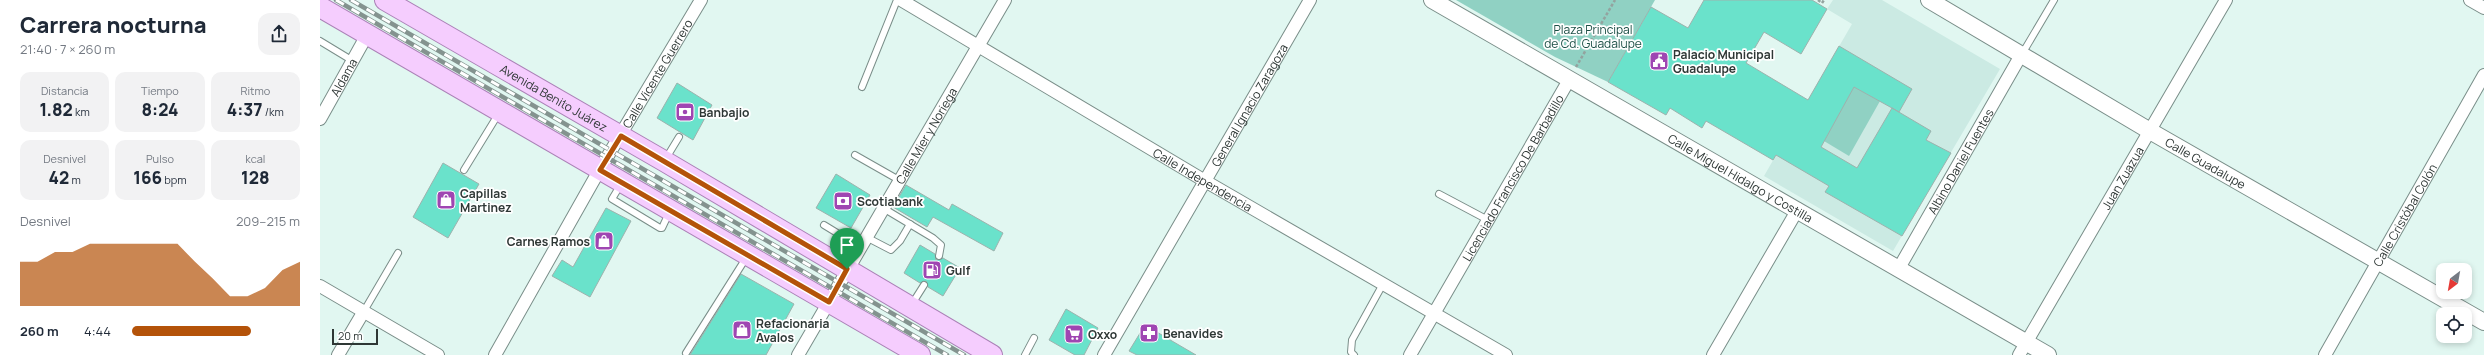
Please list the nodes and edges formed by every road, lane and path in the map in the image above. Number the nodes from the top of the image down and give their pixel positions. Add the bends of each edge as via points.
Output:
1 (701, 0) edge
2 (897, 0) edge
3 (902, 0) edge
4 (1005, 0) edge
5 (1310, 0) edge
6 (1432, 0) edge
7 (1615, 0) edge
8 (1818, 0) edge
9 (1824, 0) edge
10 (1928, 0) edge
11 (2054, 0) edge
12 (2226, 0) edge
13 (2470, 0) edge
14 (388, 1) edge
15 (2484, 8) edge
16 (323, 11) edge
17 (367, 34) junction
18 (320, 41) edge
19 (979, 44) junction
20 (2021, 55) junction
21 (352, 61) junction
22 (2484, 75) edge
23 (1569, 80) junction
24 (862, 87) dead end
25 (500, 111) junction
26 (320, 119) edge
27 (2150, 131) junction
28 (621, 136) junction
29 (679, 137) dead end
30 (855, 155) dead end
31 (664, 161) junction
32 (464, 170) dead end
33 (600, 170) junction
34 (899, 180) junction
35 (1205, 181) junction
36 (1440, 194) dead end
37 (883, 208) junction
38 (1798, 209) junction
39 (1488, 220) junction
40 (910, 224) junction
41 (824, 225) dead end
42 (863, 242) junction
43 (398, 253) dead end
44 (748, 255) junction
45 (939, 256) dead end
46 (2379, 263) junction
47 (1899, 268) junction
48 (847, 269) junction
49 (1383, 284) junction
50 (924, 285) dead end
51 (320, 286) edge
52 (829, 302) junction
53 (911, 307) junction
54 (364, 311) junction
55 (1433, 314) junction
56 (2484, 322) edge
57 (1034, 338) dead end
58 (2023, 349) edge
59 (686, 353) dead end
60 (338, 355) edge
61 (438, 355) edge
62 (494, 355) edge
63 (798, 355) edge
64 (920, 355) edge
65 (992, 355) edge
66 (1024, 355) edge
67 (1104, 355) edge
68 (1354, 355) edge
69 (1410, 355) edge
70 (1506, 355) edge
71 (1713, 355) edge
72 (2048, 355) edge
73 (2325, 355) edge

1 - 28 street, Calle Vicente Guerrero
2 - 24 lane
3 - 19 street, Calle Independencia
4 - 19 street, Calle Mier y Noriega
5 - 35 street, General Ignacio Zaragoza
6 - 23 street, Calle Miguel Hidalgo y Costilla
7 - 23 path
8 - 9 path via 1822,3
10 - 20 street, Calle Guadalupe
11 - 20 lane
12 - 27 street, Juan Zuazua
13 - 15 street
14 - 28 main road, Avenida Benito Juárez
16 - 17 main road
17 - 21 street, Aldama
17 - 25 main road
18 - 21 lane
19 - 34 street, Calle Mier y Noriega
19 - 35 street, Calle Independencia
20 - 27 street, Calle Guadalupe
20 - 47 street, Albino Daniel Fuentes
21 - 26 street, Aldama
22 - 46 street, Calle Cristóbal Colón
23 - 38 street, Calle Miguel Hidalgo y Costilla
23 - 39 street, Licenciado Francisco De Barbadillo
25 - 32 lane
25 - 33 main road
27 - 46 street, Calle Guadalupe
27 - 58 street, Juan Zuazua
28 - 31 main road, Avenida Benito Juárez
28 - 33 street, Calle Vicente Guerrero
29 - 31 lane
30 - 34 lane
31 - 48 main road, Avenida Benito Juárez
33 - 44 main road
33 - 62 street, Calle Vicente Guerrero
34 - 37 street, Calle Mier y Noriega
35 - 49 street, Calle Independencia
35 - 67 street, General Ignacio Zaragoza
36 - 39 lane
37 - 40 lane
37 - 42 street, Calle Mier y Noriega
38 - 47 street, Calle Miguel Hidalgo y Costilla
38 - 71 street
39 - 55 street, Licenciado Francisco De Barbadillo
40 - 42 lane via 891,250
40 - 45 lane via 940,244
41 - 42 lane
42 - 48 street, Calle Mier y Noriega
43 - 54 lane
44 - 52 main road
44 - 59 lane
46 - 56 street, Calle Guadalupe
46 - 73 street, Calle Cristóbal Colón
47 - 58 street, Calle Miguel Hidalgo y Costilla
48 - 52 street, Calle Mier y Noriega
48 - 53 main road, Avenida Benito Juárez
49 - 55 street, Calle Independencia
49 - 68 lane via 1352,340 1351,352
50 - 53 lane
51 - 54 street
52 - 63 street, Calle Mier y Noriega
52 - 64 main road
53 - 65 main road, Avenida Benito Juárez
54 - 60 street
54 - 61 street
55 - 69 street, Licenciado Francisco De Barbadillo
55 - 70 street, Calle Independencia
57 - 66 lane
58 - 72 street, Calle Miguel Hidalgo y Costilla

